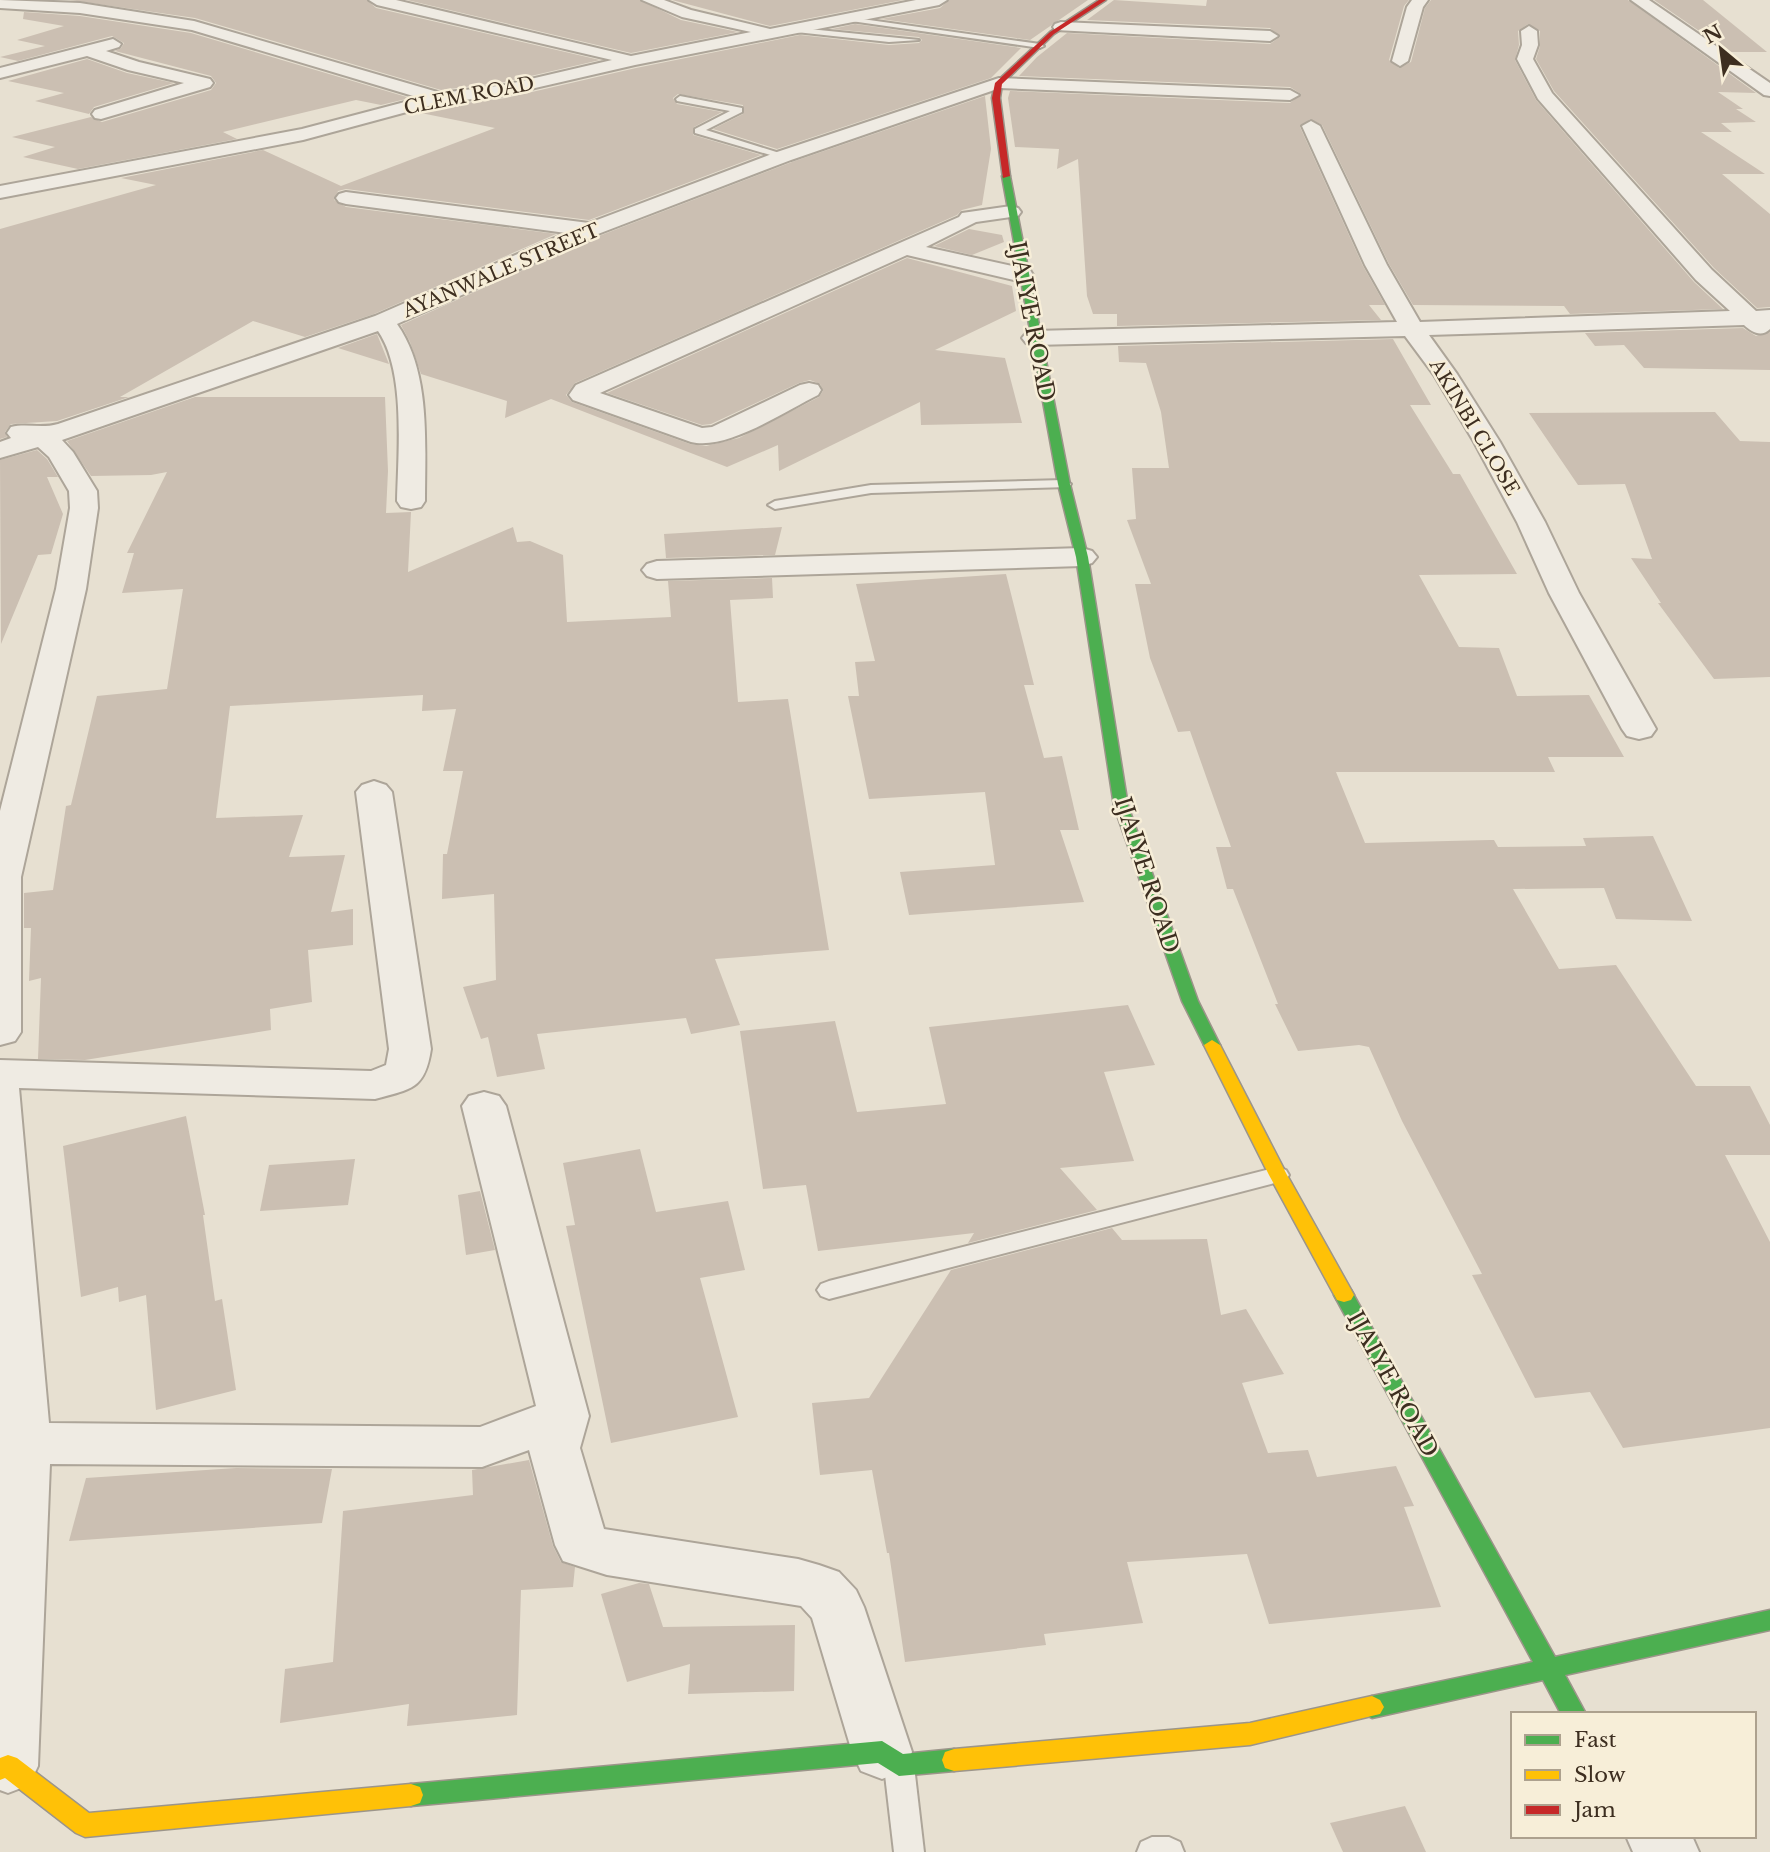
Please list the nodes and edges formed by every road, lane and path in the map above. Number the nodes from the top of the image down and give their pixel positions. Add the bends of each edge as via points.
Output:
1 (66, 0) edge
2 (377, 0) edge
3 (650, 0) edge
4 (939, 0) edge
5 (1103, 0) edge
6 (1420, 0) edge
7 (1639, 0) edge
8 (0, 3) edge
9 (26, 4) junction
10 (48, 5) junction
11 (0, 12) edge
12 (851, 19) junction
13 (194, 26) junction
14 (1062, 26) junction
15 (799, 30) junction
16 (1529, 31) dead end
17 (780, 33) junction
18 (952, 35) junction
19 (1270, 36) dead end
20 (937, 37) dead end
21 (915, 40) dead end
22 (1040, 46) junction
23 (88, 50) junction
24 (635, 60) junction
25 (1400, 61) dead end
26 (0, 73) edge
27 (999, 83) junction
28 (505, 90) junction
29 (1770, 91) edge
30 (1290, 95) dead end
31 (439, 97) junction
32 (680, 99) dead end
33 (101, 114) dead end
34 (339, 124) junction
35 (1311, 126) dead end
36 (784, 156) junction
37 (11, 168) dead end
38 (57, 181) junction
39 (0, 192) edge
40 (346, 198) dead end
41 (1011, 212) junction
42 (591, 230) junction
43 (908, 249) junction
44 (1022, 275) junction
45 (1761, 317) edge
46 (383, 321) junction
47 (1412, 329) junction
48 (1034, 338) junction
49 (1770, 340) edge
50 (809, 390) dead end
51 (0, 430) edge
52 (41, 436) junction
53 (0, 450) edge
54 (1064, 484) junction
55 (411, 500) dead end
56 (775, 505) dead end
57 (1082, 557) junction
58 (657, 570) dead end
59 (1639, 729) dead end
60 (374, 792) dead end
61 (0, 1032) edge
62 (0, 1074) edge
63 (0, 1092) edge
64 (484, 1106) dead end
65 (1278, 1175) junction
66 (829, 1290) dead end
67 (564, 1416) junction
68 (25, 1443) junction
69 (1770, 1620) edge
70 (1551, 1670) junction
71 (1573, 1712) edge
72 (891, 1759) junction
73 (4, 1767) edge
74 (84, 1839) edge
75 (909, 1852) edge
76 (1152, 1852) edge
77 (1169, 1852) edge

1 - 10 street
2 - 24 street
3 - 17 street via 687,14
4 - 12 street, CLEM ROAD
5 - 14 street
6 - 25 street
7 - 29 street
8 - 9 street
9 - 10 street
9 - 11 street
10 - 13 street
12 - 15 street, CLEM ROAD
12 - 18 lane
13 - 23 street
13 - 31 street
14 - 19 street
14 - 22 street
15 - 17 street, CLEM ROAD
15 - 21 lane
16 - 45 street via 1525,59 1544,95 1704,275
17 - 24 street, CLEM ROAD
18 - 20 lane
18 - 22 lane
22 - 27 street
23 - 26 street
23 - 33 street via 204,83
24 - 28 street, CLEM ROAD
27 - 30 street
27 - 36 street, AYANWALE STREET
27 - 41 street, IJAIYE ROAD via 996,98
28 - 31 street, CLEM ROAD
28 - 34 street via 443,110
31 - 34 street, CLEM ROAD
32 - 36 lane via 739,110 698,131
34 - 38 street, CLEM ROAD
35 - 47 street, AKINBI CLOSE via 1376,265
36 - 42 street, AYANWALE STREET
37 - 38 street
38 - 39 street, CLEM ROAD
40 - 42 street
41 - 43 street via 969,217
41 - 44 street, IJAIYE ROAD
42 - 46 street, AYANWALE STREET
43 - 44 street
43 - 50 street via 582,395 700,436 718,434
44 - 48 street, IJAIYE ROAD
45 - 47 street
45 - 49 street
46 - 52 street, AYANWALE STREET
46 - 55 street via 393,331 404,371
47 - 48 street
47 - 59 street, AKINBI CLOSE via 1488,442
48 - 54 street, IJAIYE ROAD
51 - 52 street
52 - 53 street, AYANWALE STREET
52 - 61 street via 66,462 83,491 84,508 71,589 2,877
54 - 56 lane via 871,489
54 - 57 street, IJAIYE ROAD
57 - 58 street
57 - 65 street, IJAIYE ROAD via 1121,806 1190,1001
60 - 62 street via 410,1049 406,1073 375,1085
63 - 68 street
64 - 67 street
65 - 66 lane
65 - 70 street, IJAIYE ROAD
67 - 68 street via 482,1447
67 - 72 street via 554,1448 582,1545 819,1588 836,1607
68 - 73 street
69 - 70 street
70 - 71 street, IJAIYE ROAD
70 - 72 street via 1250,1734
72 - 74 street
72 - 75 lane
73 - 74 street
76 - 77 lane

